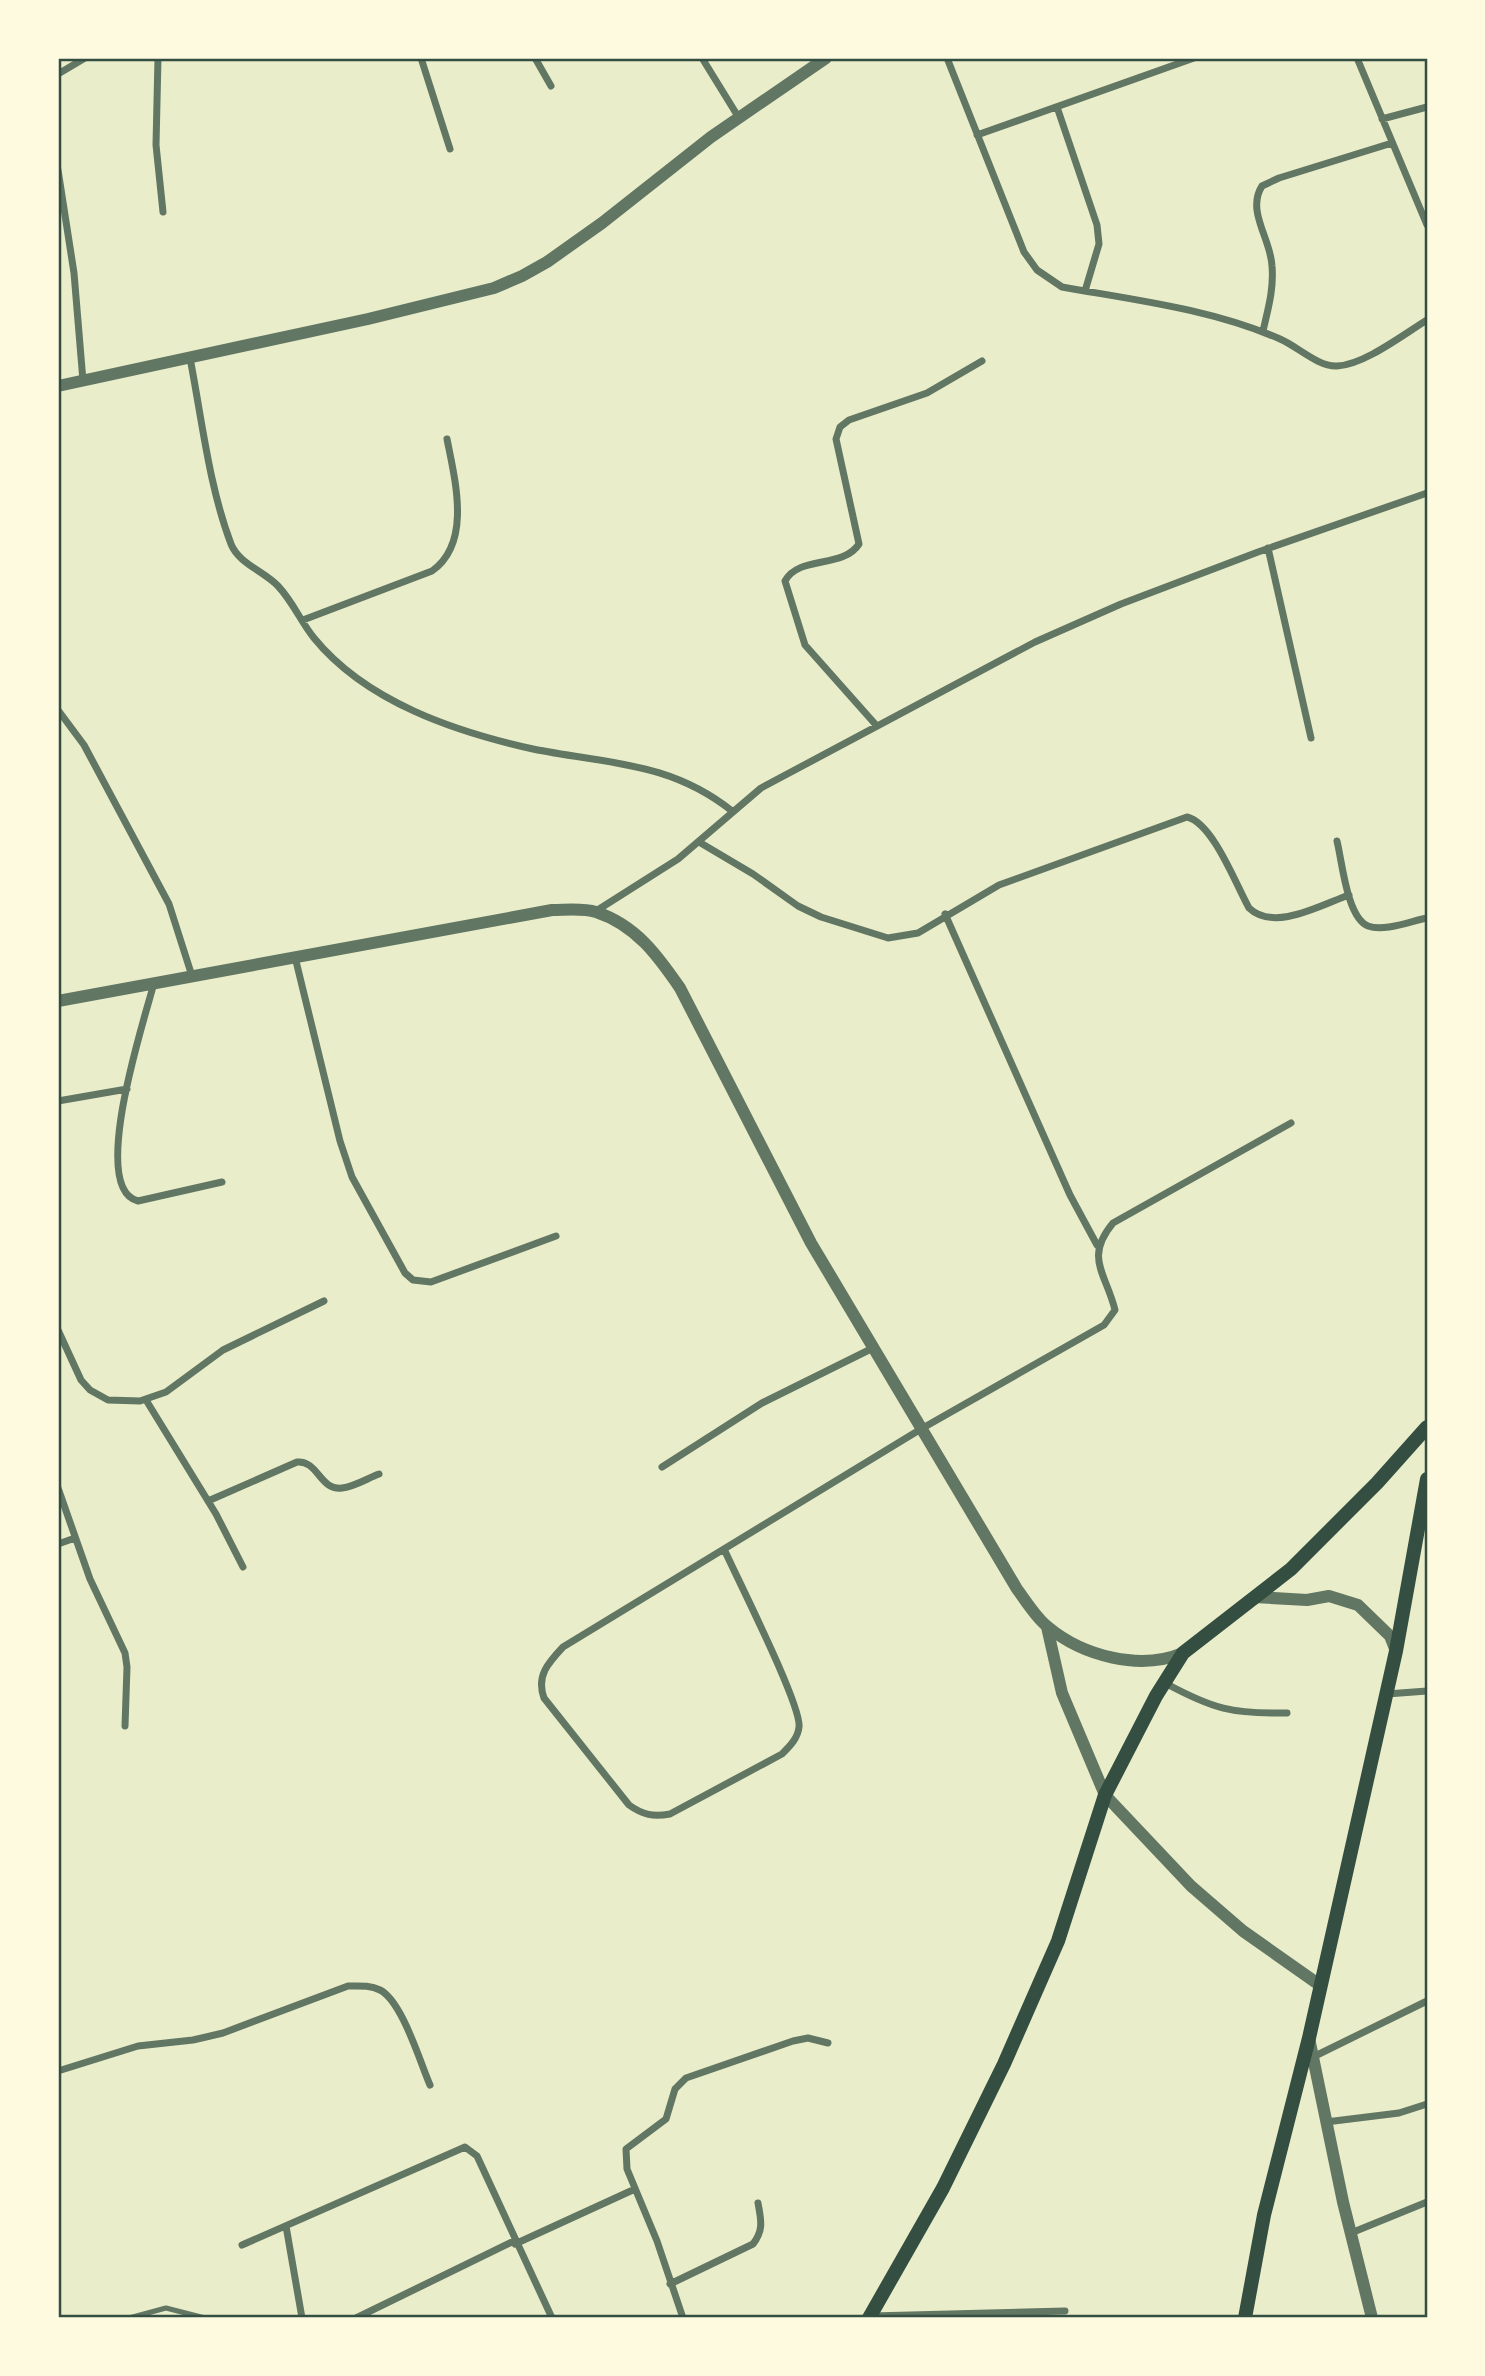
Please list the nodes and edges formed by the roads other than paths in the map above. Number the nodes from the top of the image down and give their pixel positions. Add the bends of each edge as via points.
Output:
1 (85, 58) edge
2 (158, 58) edge
3 (421, 58) edge
4 (535, 58) edge
5 (702, 58) edge
6 (826, 58) edge
7 (947, 58) edge
8 (1194, 58) edge
9 (1357, 58) edge
10 (58, 74) edge
11 (551, 86) dead end
12 (1057, 107) junction
13 (1427, 107) edge
14 (739, 118) junction
15 (1382, 119) junction
16 (977, 135) junction
17 (1392, 143) junction
18 (450, 149) dead end
19 (58, 170) edge
20 (61, 203) edge
21 (163, 212) dead end
22 (1427, 225) edge
23 (1085, 291) junction
24 (1427, 320) edge
25 (1263, 331) junction
26 (190, 358) junction
27 (982, 360) dead end
28 (83, 381) junction
29 (58, 386) edge
30 (447, 439) dead end
31 (1427, 493) edge
32 (1268, 548) junction
33 (303, 620) junction
34 (58, 710) edge
35 (876, 725) junction
36 (1311, 738) dead end
37 (732, 811) junction
38 (1337, 841) dead end
39 (699, 842) junction
40 (1349, 895) junction
41 (595, 912) junction
42 (945, 914) junction
43 (1427, 918) edge
44 (295, 957) junction
45 (192, 976) junction
46 (155, 983) junction
47 (58, 1001) edge
48 (127, 1090) junction
49 (58, 1101) edge
50 (1291, 1123) dead end
51 (222, 1182) dead end
52 (556, 1236) dead end
53 (1097, 1245) junction
54 (324, 1301) dead end
55 (58, 1331) edge
56 (873, 1348) junction
57 (146, 1400) junction
58 (1427, 1427) edge
59 (921, 1429) junction
60 (662, 1467) dead end
61 (379, 1474) dead end
62 (1427, 1479) edge
63 (58, 1488) edge
64 (208, 1501) junction
65 (75, 1538) junction
66 (58, 1544) edge
67 (724, 1549) junction
68 (243, 1567) dead end
69 (1255, 1597) junction
70 (1047, 1627) junction
71 (1396, 1651) junction
72 (1183, 1653) junction
73 (1164, 1682) junction
74 (1427, 1691) edge
75 (1387, 1694) junction
76 (1287, 1713) dead end
77 (125, 1726) dead end
78 (1105, 1795) junction
79 (1321, 1986) junction
80 (1427, 2001) edge
81 (1309, 2038) junction
82 (828, 2043) dead end
83 (1313, 2057) junction
84 (58, 2071) edge
85 (430, 2085) dead end
86 (1427, 2104) edge
87 (1326, 2122) junction
88 (635, 2189) junction
89 (1427, 2202) edge
90 (758, 2203) dead end
91 (286, 2226) junction
92 (1351, 2233) junction
93 (514, 2242) junction
94 (242, 2245) dead end
95 (670, 2284) junction
96 (1065, 2311) dead end
97 (870, 2317) edge
98 (129, 2318) edge
99 (205, 2318) edge
100 (302, 2318) edge
101 (356, 2318) edge
102 (552, 2318) edge
103 (683, 2318) edge
104 (1245, 2318) edge
105 (1371, 2318) edge

1 - 10 street
2 - 21 street via 156,145
3 - 18 street
4 - 11 street
5 - 14 street
6 - 14 street
7 - 16 street
8 - 12 street
9 - 15 street
12 - 16 street
12 - 23 street via 1097,225 1099,244
13 - 15 street
14 - 26 street via 594,229 522,276 419,307
15 - 17 street
16 - 23 street via 1024,252 1049,281
17 - 22 street
17 - 25 street via 1262,186 1255,205 1272,264 1272,294
19 - 20 street
20 - 28 street
23 - 25 street via 1171,306
24 - 25 street via 1363,358 1336,367
26 - 28 street
26 - 33 street via 232,547 241,559 278,585
27 - 35 street via 927,393 840,427 836,439 859,544 849,555 795,570 785,582 805,645
28 - 29 street
30 - 33 street via 457,504 453,545 444,563
31 - 32 street
32 - 35 street via 1035,642
32 - 36 street
33 - 37 street via 341,664 404,706 446,724 532,748 659,771 709,793
34 - 45 street via 84,746 169,904
35 - 37 street via 788,771
37 - 39 street
38 - 40 street
39 - 41 street
39 - 42 street via 798,906 852,928 888,938 904,936 918,933
40 - 42 street via 1284,917 1256,915 1207,830 1186,817 999,885
40 - 43 street via 1356,918 1368,926
41 - 44 street via 552,909
41 - 56 street via 632,929 680,988 811,1243
42 - 53 street via 1070,1195
44 - 45 street
44 - 52 street via 352,1177 405,1273 413,1280 431,1282
45 - 46 street
46 - 47 street
46 - 48 street
48 - 49 street
48 - 51 street via 116,1153 124,1194 138,1201
50 - 53 street via 1128,1211
53 - 59 street via 1096,1257 1115,1310 1112,1318
54 - 57 street via 223,1350 181,1383
55 - 57 street via 81,1380 99,1397
56 - 59 street
56 - 60 street via 762,1403
57 - 64 street
58 - 69 main road via 1331,1530
59 - 67 street
59 - 70 street via 1017,1589
61 - 64 street via 341,1489 332,1487 305,1461 297,1462
62 - 71 main road
63 - 65 street
64 - 68 street
65 - 66 street
65 - 77 street via 125,1653
67 - 67 street via 793,1701 799,1726 795,1740 782,1754 670,1814 641,1813 629,1805 544,1698 540,1686 543,1670 563,1647
69 - 71 street via 1307,1600 1329,1596 1358,1605 1390,1636
69 - 72 main road
70 - 72 street via 1089,1652 1127,1660 1166,1660
70 - 78 street via 1062,1693
71 - 75 main road
72 - 73 main road
73 - 76 street via 1229,1712
73 - 78 main road
74 - 75 street
75 - 79 main road
78 - 79 street via 1191,1886 1242,1931
78 - 97 main road via 1058,1941 1004,2064 943,2188
79 - 81 main road
80 - 83 street
81 - 83 street
81 - 104 main road via 1264,2215
82 - 88 street via 808,2038 793,2041 681,2081 666,2119 626,2149 626,2169
83 - 87 street
84 - 85 street via 138,2046 223,2034 348,1986 365,1985 379,1989 397,2008
86 - 87 street via 1399,2113
87 - 92 street
88 - 93 street
88 - 95 street
89 - 92 street
90 - 95 street via 762,2224 753,2244
91 - 93 street via 465,2147 477,2156
91 - 94 street
91 - 100 street
92 - 105 street
93 - 101 street
93 - 102 street
95 - 103 street
96 - 97 street
98 - 99 lane via 166,2308

